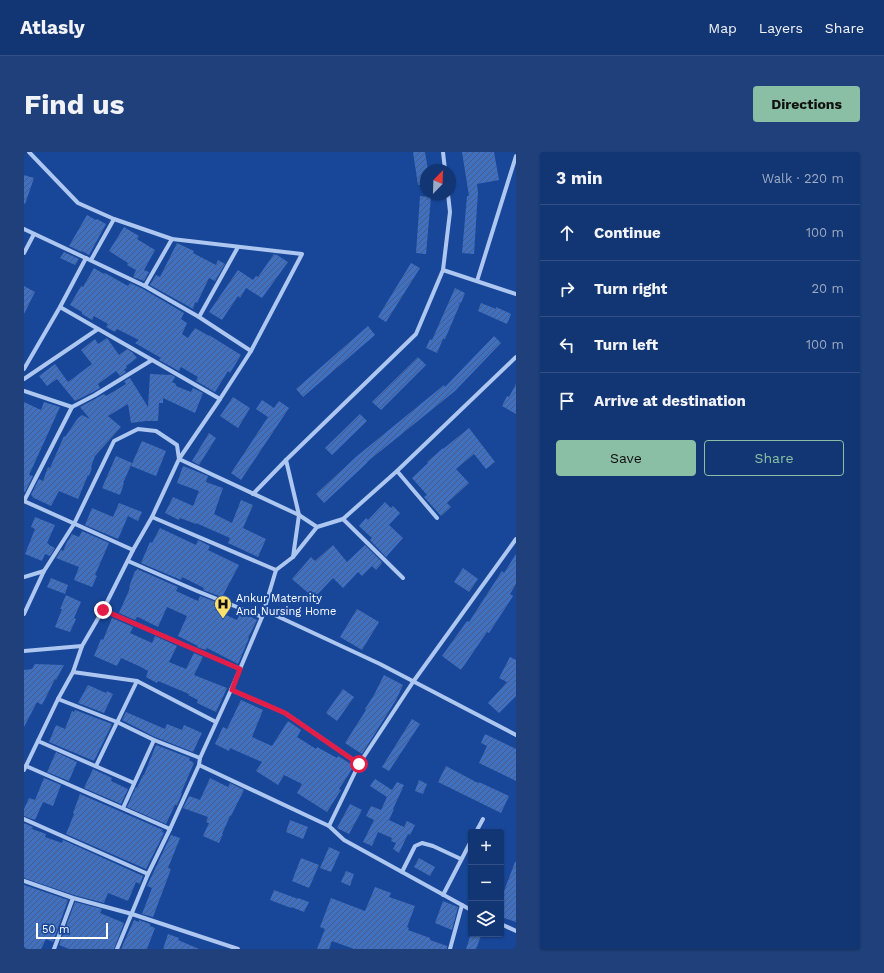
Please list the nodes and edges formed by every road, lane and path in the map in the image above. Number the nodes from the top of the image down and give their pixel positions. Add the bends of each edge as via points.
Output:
1 (29, 152) edge
2 (443, 152) edge
3 (516, 156) edge
4 (444, 164) edge
5 (449, 200) edge
6 (114, 219) junction
7 (24, 230) edge
8 (34, 234) junction
9 (172, 240) junction
10 (238, 247) junction
11 (24, 253) edge
12 (88, 259) junction
13 (443, 270) junction
14 (477, 281) junction
15 (145, 286) junction
16 (516, 294) edge
17 (60, 307) junction
18 (199, 317) junction
19 (98, 329) junction
20 (251, 351) junction
21 (516, 357) edge
22 (152, 360) junction
23 (24, 369) edge
24 (24, 379) edge
25 (24, 391) edge
26 (220, 399) junction
27 (72, 407) junction
28 (179, 459) junction
29 (286, 460) junction
30 (397, 471) junction
31 (253, 494) junction
32 (299, 515) junction
33 (152, 517) junction
34 (437, 518) dead end
35 (343, 519) junction
36 (74, 524) junction
37 (318, 527) junction
38 (516, 539) edge
39 (133, 550) junction
40 (293, 558) junction
41 (128, 561) junction
42 (276, 570) junction
43 (44, 571) junction
44 (24, 577) edge
45 (403, 578) dead end
46 (103, 610) junction
47 (264, 610) junction
48 (24, 614) edge
49 (262, 617) junction
50 (82, 646) junction
51 (24, 651) edge
52 (240, 669) junction
53 (73, 672) junction
54 (137, 681) junction
55 (414, 682) junction
56 (232, 690) junction
57 (58, 699) junction
58 (117, 722) junction
59 (216, 722) junction
60 (516, 735) edge
61 (154, 740) junction
62 (38, 741) junction
63 (200, 758) junction
64 (359, 764) junction
65 (199, 765) junction
66 (96, 766) junction
67 (25, 768) edge
68 (134, 783) junction
69 (123, 808) junction
70 (24, 819) edge
71 (483, 819) dead end
72 (329, 826) junction
73 (170, 829) junction
74 (478, 829) edge
75 (468, 846) edge
76 (461, 859) junction
77 (402, 872) junction
78 (148, 874) junction
79 (24, 880) edge
80 (443, 895) junction
81 (74, 898) junction
82 (462, 906) junction
83 (468, 909) edge
84 (132, 914) junction
85 (504, 925) edge
86 (516, 931) edge
87 (54, 949) edge
88 (118, 949) edge
89 (238, 949) edge
90 (450, 949) edge

1 - 6 street via 78,203
2 - 4 street
3 - 14 street
5 - 13 street via 450,212
6 - 9 street
6 - 12 street
7 - 8 street
8 - 11 street
8 - 12 street
9 - 10 street
9 - 15 street
10 - 18 street
10 - 20 street via 302,254
12 - 15 street
12 - 17 street
13 - 14 street
13 - 29 street via 416,334
14 - 16 street
15 - 18 street
17 - 19 street
17 - 23 street
18 - 20 street
19 - 22 street
19 - 24 street
20 - 26 street
21 - 30 street
22 - 26 street
22 - 27 street
25 - 27 street
26 - 28 street
27 - 36 street via 24,501
28 - 31 street
28 - 33 street
28 - 36 street via 177,445 156,431 138,429 114,441
29 - 31 street
29 - 32 street
30 - 34 street
30 - 35 street
31 - 32 street
32 - 37 street
32 - 40 street
33 - 39 street
33 - 42 street
35 - 37 street
35 - 45 street
36 - 39 street
36 - 43 street
37 - 40 street
38 - 55 street
39 - 41 street
40 - 42 street
41 - 46 street
41 - 49 street
42 - 47 street
43 - 44 street
43 - 48 street
46 - 50 street
46 - 52 street
47 - 49 street
47 - 55 street
49 - 52 street
50 - 51 street
50 - 53 street
52 - 56 street
53 - 54 street
53 - 57 street
54 - 58 street
54 - 59 street
55 - 60 street
55 - 64 street
56 - 59 street
56 - 64 street via 285,713
57 - 58 street
57 - 62 street
58 - 61 street
58 - 66 street
59 - 63 street
61 - 63 street
61 - 68 street
62 - 66 street
62 - 67 street
63 - 65 street
64 - 72 street
65 - 72 street
65 - 73 street
66 - 68 street
67 - 69 street
68 - 69 street
69 - 73 street
70 - 78 street
71 - 74 street
72 - 77 street via 344,840
73 - 78 street
75 - 76 street
76 - 77 street via 422,843 415,846
76 - 80 street
77 - 80 street
78 - 84 street
79 - 81 street
80 - 82 street
81 - 84 street
81 - 87 street
82 - 83 street
82 - 90 street
84 - 88 street
84 - 89 street
85 - 86 street

